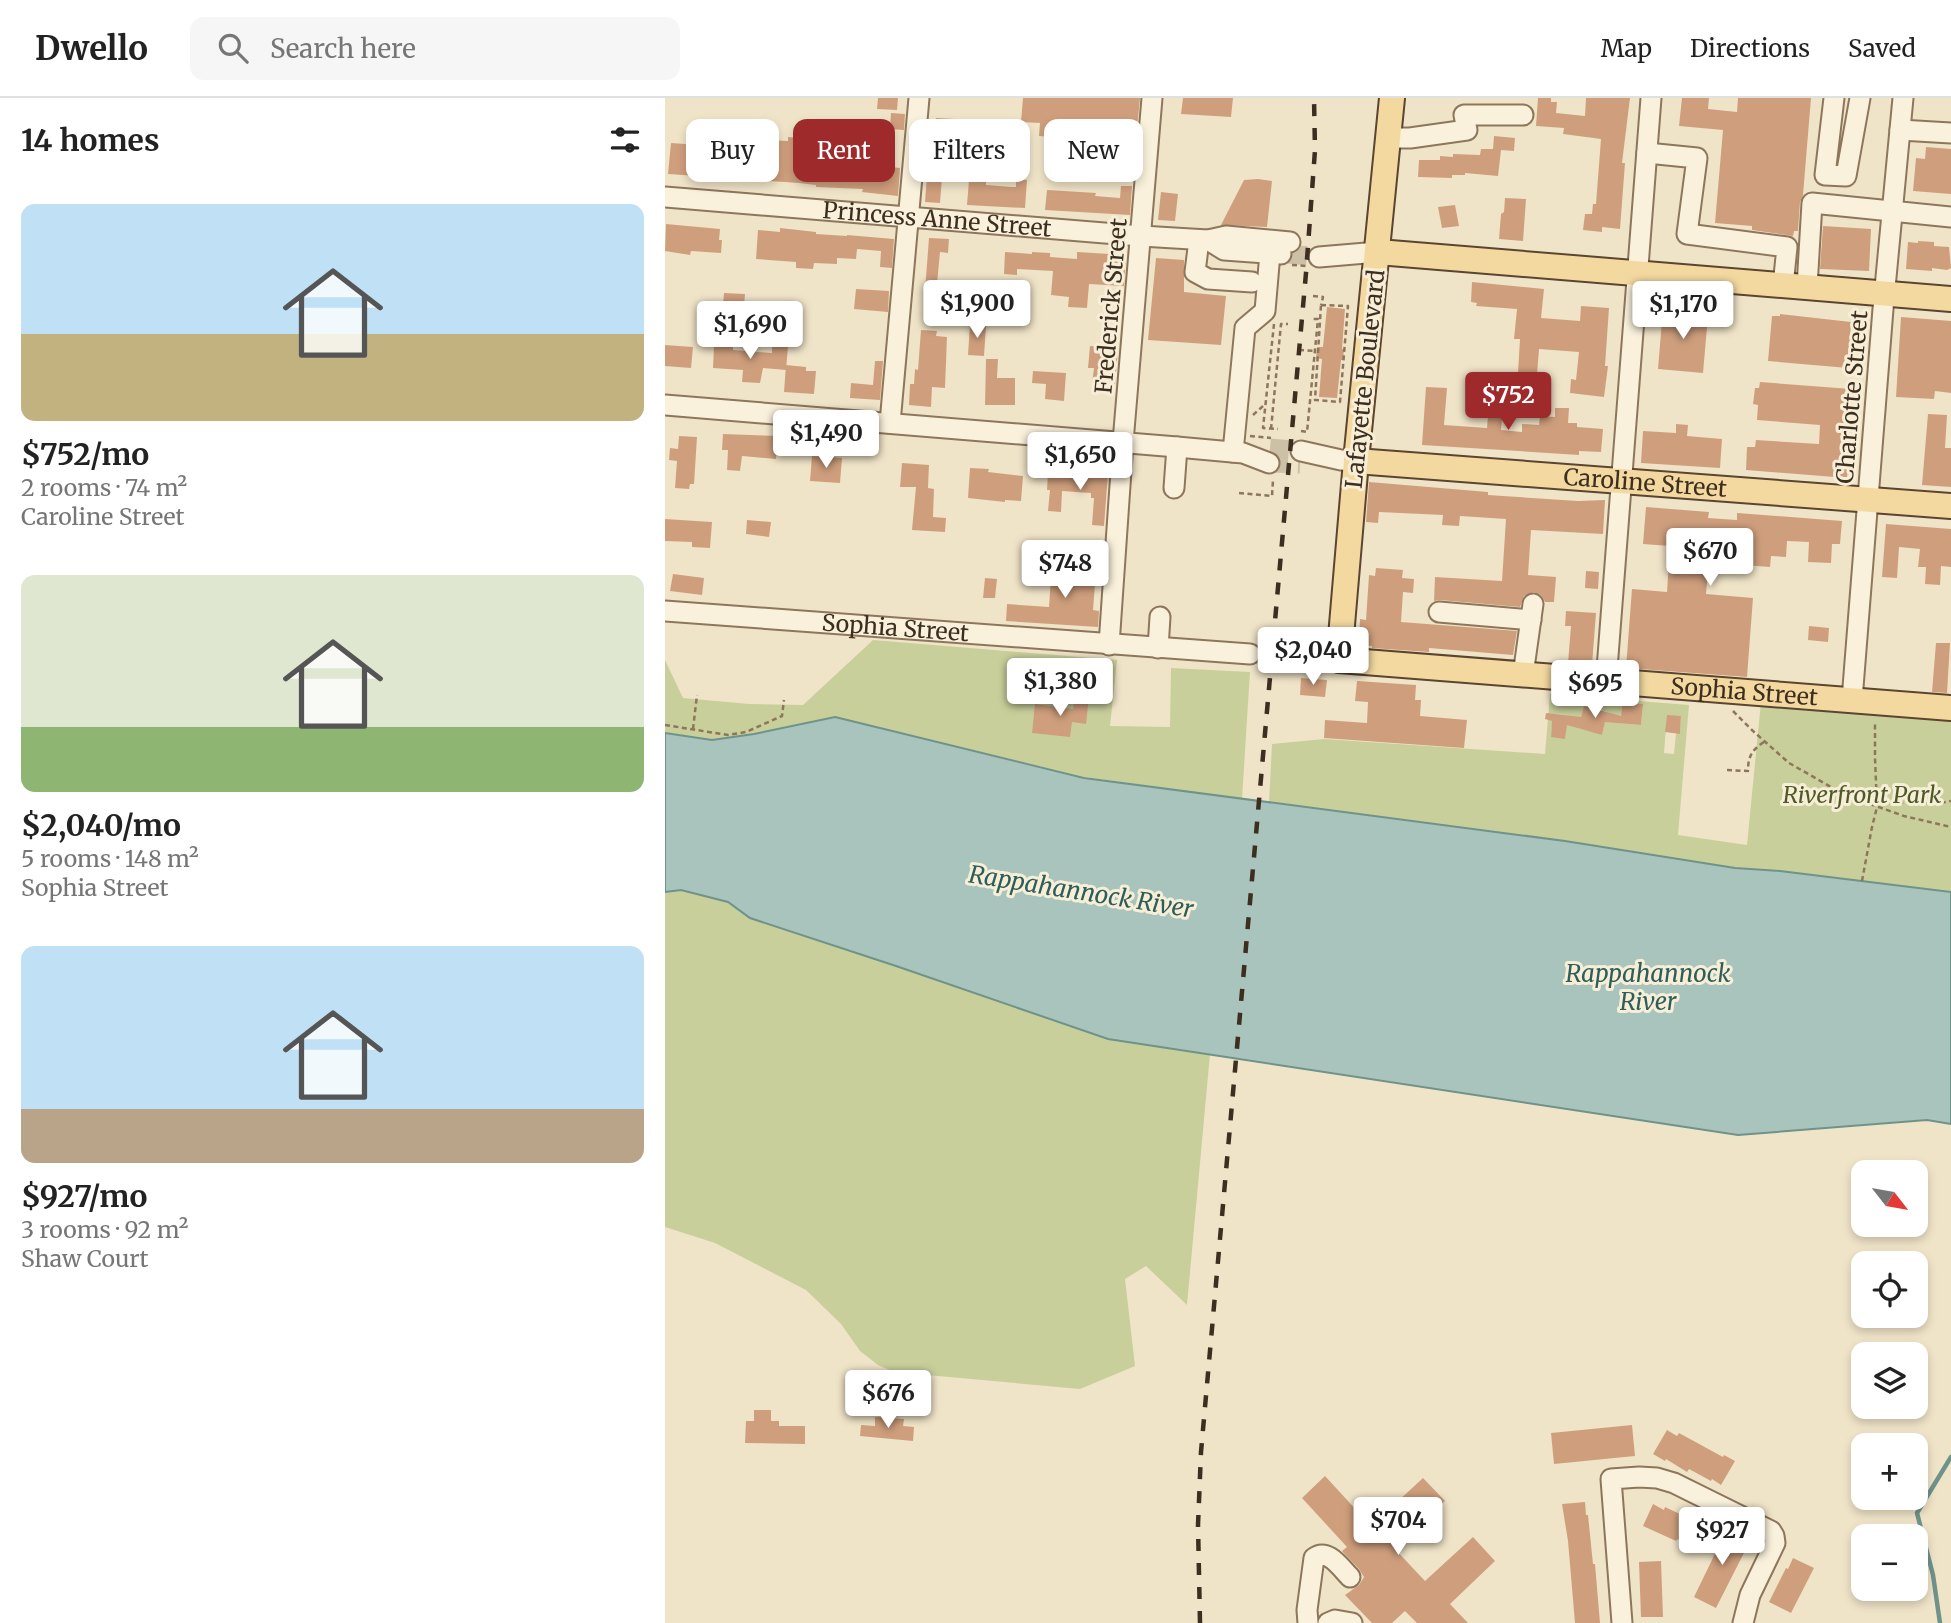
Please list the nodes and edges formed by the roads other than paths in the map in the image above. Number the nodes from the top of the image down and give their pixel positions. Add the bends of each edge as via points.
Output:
1 (919, 98) edge
2 (1153, 98) edge
3 (1392, 98) edge
4 (1651, 98) edge
5 (1834, 98) edge
6 (1860, 98) edge
7 (1903, 98) edge
8 (1523, 115) dead end
9 (1900, 130) junction
10 (1951, 133) edge
11 (1388, 138) junction
12 (1647, 153) junction
13 (665, 197) edge
14 (1892, 212) junction
15 (909, 216) junction
16 (1951, 217) edge
17 (1142, 236) junction
18 (1203, 240) junction
19 (1370, 252) junction
20 (1317, 256) tunnel mouth
21 (1637, 274) junction
22 (1252, 282) dead end
23 (1795, 287) junction
24 (1885, 293) junction
25 (1951, 299) edge
26 (665, 405) edge
27 (890, 423) junction
28 (1123, 442) junction
29 (1177, 447) junction
30 (1301, 449) tunnel mouth
31 (1271, 451) tunnel mouth
32 (1238, 453) junction
33 (1349, 461) junction
34 (1622, 482) junction
35 (1174, 488) dead end
36 (1868, 500) junction
37 (1951, 506) edge
38 (665, 611) edge
39 (1439, 612) dead end
40 (1160, 617) dead end
41 (1109, 645) junction
42 (1158, 648) junction
43 (1250, 654) tunnel mouth
44 (1287, 657) tunnel mouth
45 (1339, 660) junction
46 (1523, 675) junction
47 (1607, 682) junction
48 (1852, 700) junction
49 (1951, 708) edge
50 (1350, 1577) dead end
51 (1308, 1623) edge
52 (1328, 1623) edge
53 (1352, 1623) edge
54 (1622, 1623) edge
55 (1744, 1623) edge

1 - 15 street
2 - 17 street, Frederick Street
3 - 11 main road, Lafayette Boulevard
4 - 12 street
5 - 6 street via 1825,175 1846,176
7 - 9 street, Charlotte Street
8 - 11 street via 1464,116 1467,130
9 - 10 street
9 - 14 street, Charlotte Street
11 - 19 main road, Lafayette Boulevard
12 - 21 street
12 - 23 street via 1697,158 1687,234 1787,247
13 - 15 street, Princess Anne Street
14 - 16 street
14 - 23 street via 1812,203
14 - 24 street, Charlotte Street
15 - 17 street, Princess Anne Street
15 - 27 street
17 - 18 street, Princess Anne Street
17 - 28 street, Frederick Street
18 - 22 street via 1195,272 1208,279
18 - 32 street, Princess Anne Street via 1224,250 1283,254 1265,311 1245,328
19 - 20 street
19 - 21 main road
19 - 33 main road, Lafayette Boulevard
21 - 23 main road
21 - 34 street
23 - 24 main road
24 - 25 main road
24 - 36 street, Charlotte Street
26 - 27 street
27 - 28 street
28 - 29 street
28 - 41 street, Frederick Street
29 - 32 street
29 - 35 street
30 - 33 street, Caroline Street
31 - 32 street
33 - 34 main road, Caroline Street
33 - 45 main road, Lafayette Boulevard
34 - 36 main road, Caroline Street
34 - 47 street
36 - 37 main road, Caroline Street
36 - 48 street, Charlotte Street
38 - 41 street, Sophia Street
39 - 46 street via 1532,612
40 - 42 street
41 - 42 street, Sophia Street
42 - 43 street, Sophia Street
44 - 45 street, Sophia Street
45 - 46 main road, Sophia Street
46 - 47 main road, Sophia Street
47 - 48 main road, Sophia Street
48 - 49 main road, Sophia Street
50 - 51 street via 1332,1558 1324,1554 1314,1558
52 - 53 street
54 - 55 street via 1611,1479 1639,1477 1674,1483 1775,1536 1750,1595

